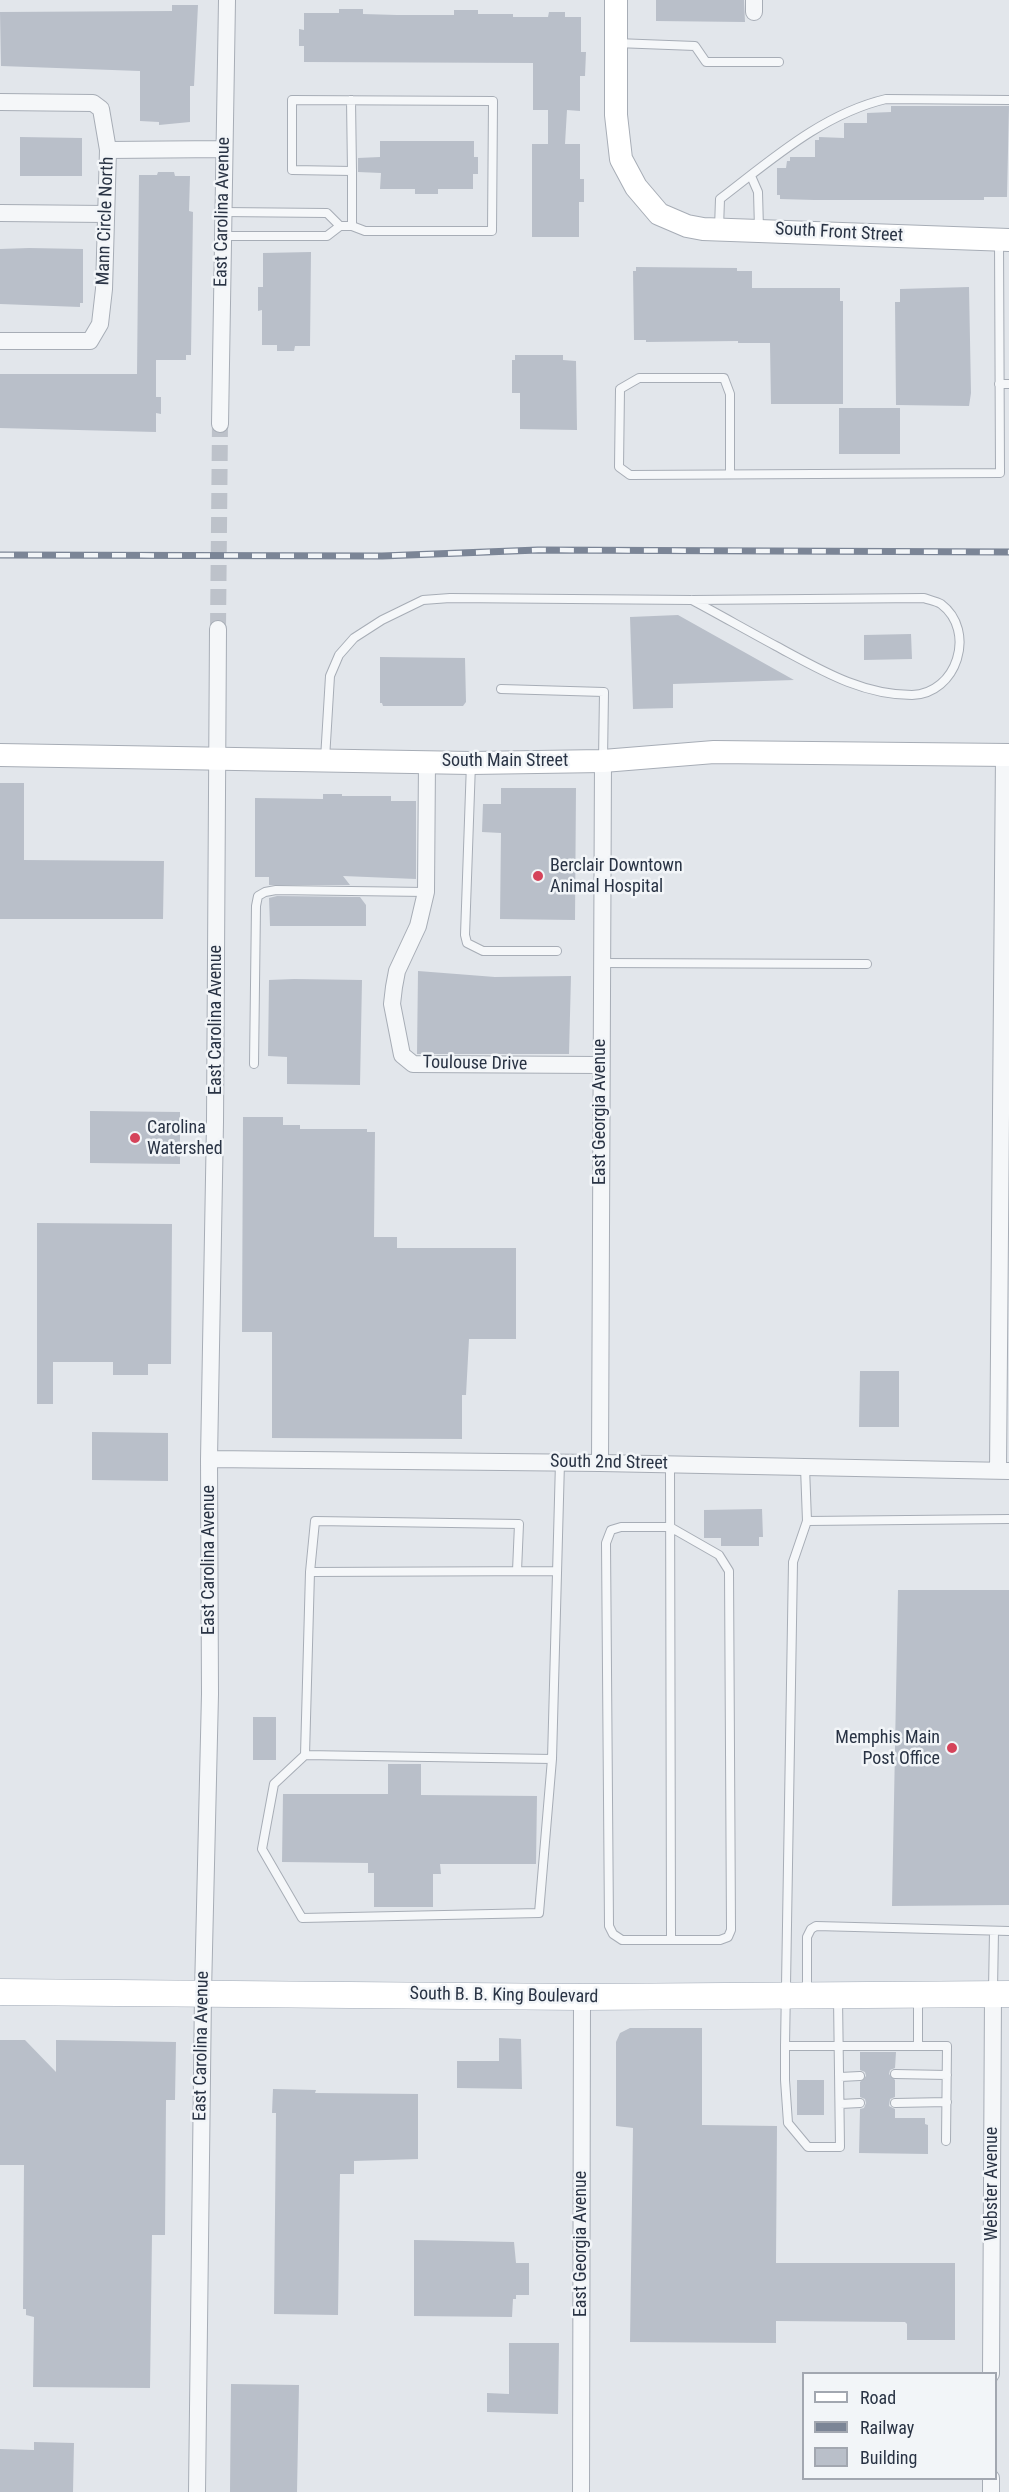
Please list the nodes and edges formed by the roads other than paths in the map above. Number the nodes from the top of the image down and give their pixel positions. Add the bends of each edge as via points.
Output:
1 (227, 0) edge
2 (616, 0) edge
3 (616, 43) junction
4 (779, 62) dead end
5 (351, 100) junction
6 (1009, 100) edge
7 (0, 102) edge
8 (224, 149) junction
9 (108, 150) junction
10 (352, 171) junction
11 (751, 176) junction
12 (223, 212) junction
13 (0, 213) edge
14 (106, 214) junction
15 (340, 226) junction
16 (352, 226) junction
17 (719, 229) junction
18 (759, 230) junction
19 (223, 236) junction
20 (1004, 240) edge
21 (0, 341) edge
22 (1004, 384) edge
23 (220, 424) tunnel mouth
24 (1004, 473) edge
25 (730, 474) junction
26 (692, 600) junction
27 (218, 629) tunnel mouth
28 (501, 689) dead end
29 (0, 755) edge
30 (1007, 755) edge
31 (217, 760) junction
32 (325, 760) junction
33 (427, 761) junction
34 (603, 761) junction
35 (471, 763) junction
36 (426, 892) junction
37 (1006, 950) edge
38 (557, 951) dead end
39 (601, 963) junction
40 (867, 964) dead end
41 (254, 1064) dead end
42 (600, 1065) junction
43 (209, 1459) junction
44 (560, 1462) junction
45 (600, 1462) junction
46 (670, 1464) junction
47 (805, 1467) junction
48 (1004, 1471) edge
49 (1009, 1519) edge
50 (807, 1521) junction
51 (670, 1527) junction
52 (517, 1571) junction
53 (557, 1571) junction
54 (310, 1572) junction
55 (305, 1755) junction
56 (552, 1759) junction
57 (994, 1931) junction
58 (1009, 1931) edge
59 (670, 1940) junction
60 (0, 1992) edge
61 (203, 1992) junction
62 (918, 1994) junction
63 (1001, 1994) edge
64 (797, 1995) junction
65 (837, 1995) junction
66 (582, 1997) junction
67 (839, 2045) junction
68 (785, 2046) junction
69 (918, 2046) junction
70 (895, 2074) dead end
71 (947, 2075) junction
72 (860, 2076) dead end
73 (840, 2077) junction
74 (947, 2102) junction
75 (860, 2103) dead end
76 (895, 2103) dead end
77 (840, 2104) junction
78 (946, 2141) dead end
79 (991, 2372) edge
80 (197, 2492) edge
81 (581, 2492) edge

1 - 8 street, East Carolina Avenue
2 - 3 main road
3 - 4 lane via 695,46 706,62
3 - 17 main road, South Front Street via 616,115 621,159 636,187 658,214 703,229
5 - 10 lane
5 - 10 lane via 292,100 292,170
5 - 16 lane via 493,101 492,231 365,231
6 - 11 lane via 872,102 803,137
7 - 9 street, Mann Circle North via 93,103 101,109
8 - 9 street
8 - 12 street, East Carolina Avenue
9 - 14 street, Mann Circle North
10 - 16 lane
11 - 17 lane via 720,199
11 - 18 lane via 758,192
12 - 15 lane via 327,213
12 - 19 street, East Carolina Avenue
13 - 14 street
14 - 21 street, Mann Circle North via 100,324 90,341
15 - 16 lane
15 - 19 lane via 327,236
17 - 18 main road, South Front Street
18 - 20 main road, South Front Street
19 - 23 street, East Carolina Avenue
20 - 22 lane
22 - 24 lane
24 - 25 lane
25 - 25 lane via 630,475 619,467 620,389 639,378 724,378 730,394
26 - 26 lane via 831,676 891,694 915,695 936,689 951,675 958,653 958,632 951,616 940,604 924,598
26 - 32 lane via 423,600 354,638 339,655 329,684
27 - 31 street, East Carolina Avenue
28 - 34 lane via 604,692
29 - 31 main road, South Main Street
30 - 34 main road, South Main Street via 714,752
30 - 37 street
31 - 32 main road, South Main Street
31 - 43 street, East Carolina Avenue
32 - 33 main road, South Main Street
33 - 35 main road, South Main Street
33 - 36 street, Toulouse Drive
34 - 35 main road, South Main Street
34 - 39 street, East Georgia Avenue
35 - 38 lane via 467,943 483,951
36 - 41 lane via 276,890 258,896
36 - 42 street, Toulouse Drive via 418,926 397,971 394,987 392,1004 402,1055 413,1064
37 - 48 street
39 - 40 lane
39 - 42 street, East Georgia Avenue
42 - 45 street, East Georgia Avenue
43 - 44 street, South 2nd Street
43 - 61 street, East Carolina Avenue via 210,1694
44 - 45 street, South 2nd Street
44 - 53 lane
45 - 46 street, South 2nd Street
46 - 47 street, South 2nd Street
46 - 51 lane
47 - 48 street, South 2nd Street
47 - 50 lane
49 - 50 lane
50 - 64 lane via 793,1562
51 - 59 lane
51 - 59 lane via 719,1555 729,1571 731,1918 728,1937 720,1940
51 - 59 lane via 621,1527 611,1530 606,1543 609,1926 622,1940
52 - 53 lane
52 - 54 lane
52 - 54 lane via 519,1524 315,1521
53 - 56 lane
54 - 55 lane
55 - 56 lane
55 - 56 lane via 274,1784 262,1849 302,1918 539,1913
57 - 58 lane
57 - 63 lane
57 - 64 lane via 816,1926 807,1936
60 - 61 main road, South B. B. King Boulevard
61 - 66 main road, South B. B. King Boulevard
61 - 80 street, East Carolina Avenue
62 - 63 main road, South B. B. King Boulevard
62 - 65 main road, South B. B. King Boulevard
62 - 69 lane
63 - 79 street, Webster Avenue
64 - 65 main road, South B. B. King Boulevard
64 - 66 main road, South B. B. King Boulevard
64 - 68 lane
65 - 67 lane
66 - 81 street, East Georgia Avenue
67 - 68 lane
67 - 69 lane
67 - 73 lane
68 - 77 lane via 788,2123 808,2147 840,2147
69 - 71 lane via 948,2046
70 - 71 lane
71 - 74 lane
72 - 73 lane
73 - 77 lane
74 - 76 lane
74 - 78 lane
75 - 77 lane

